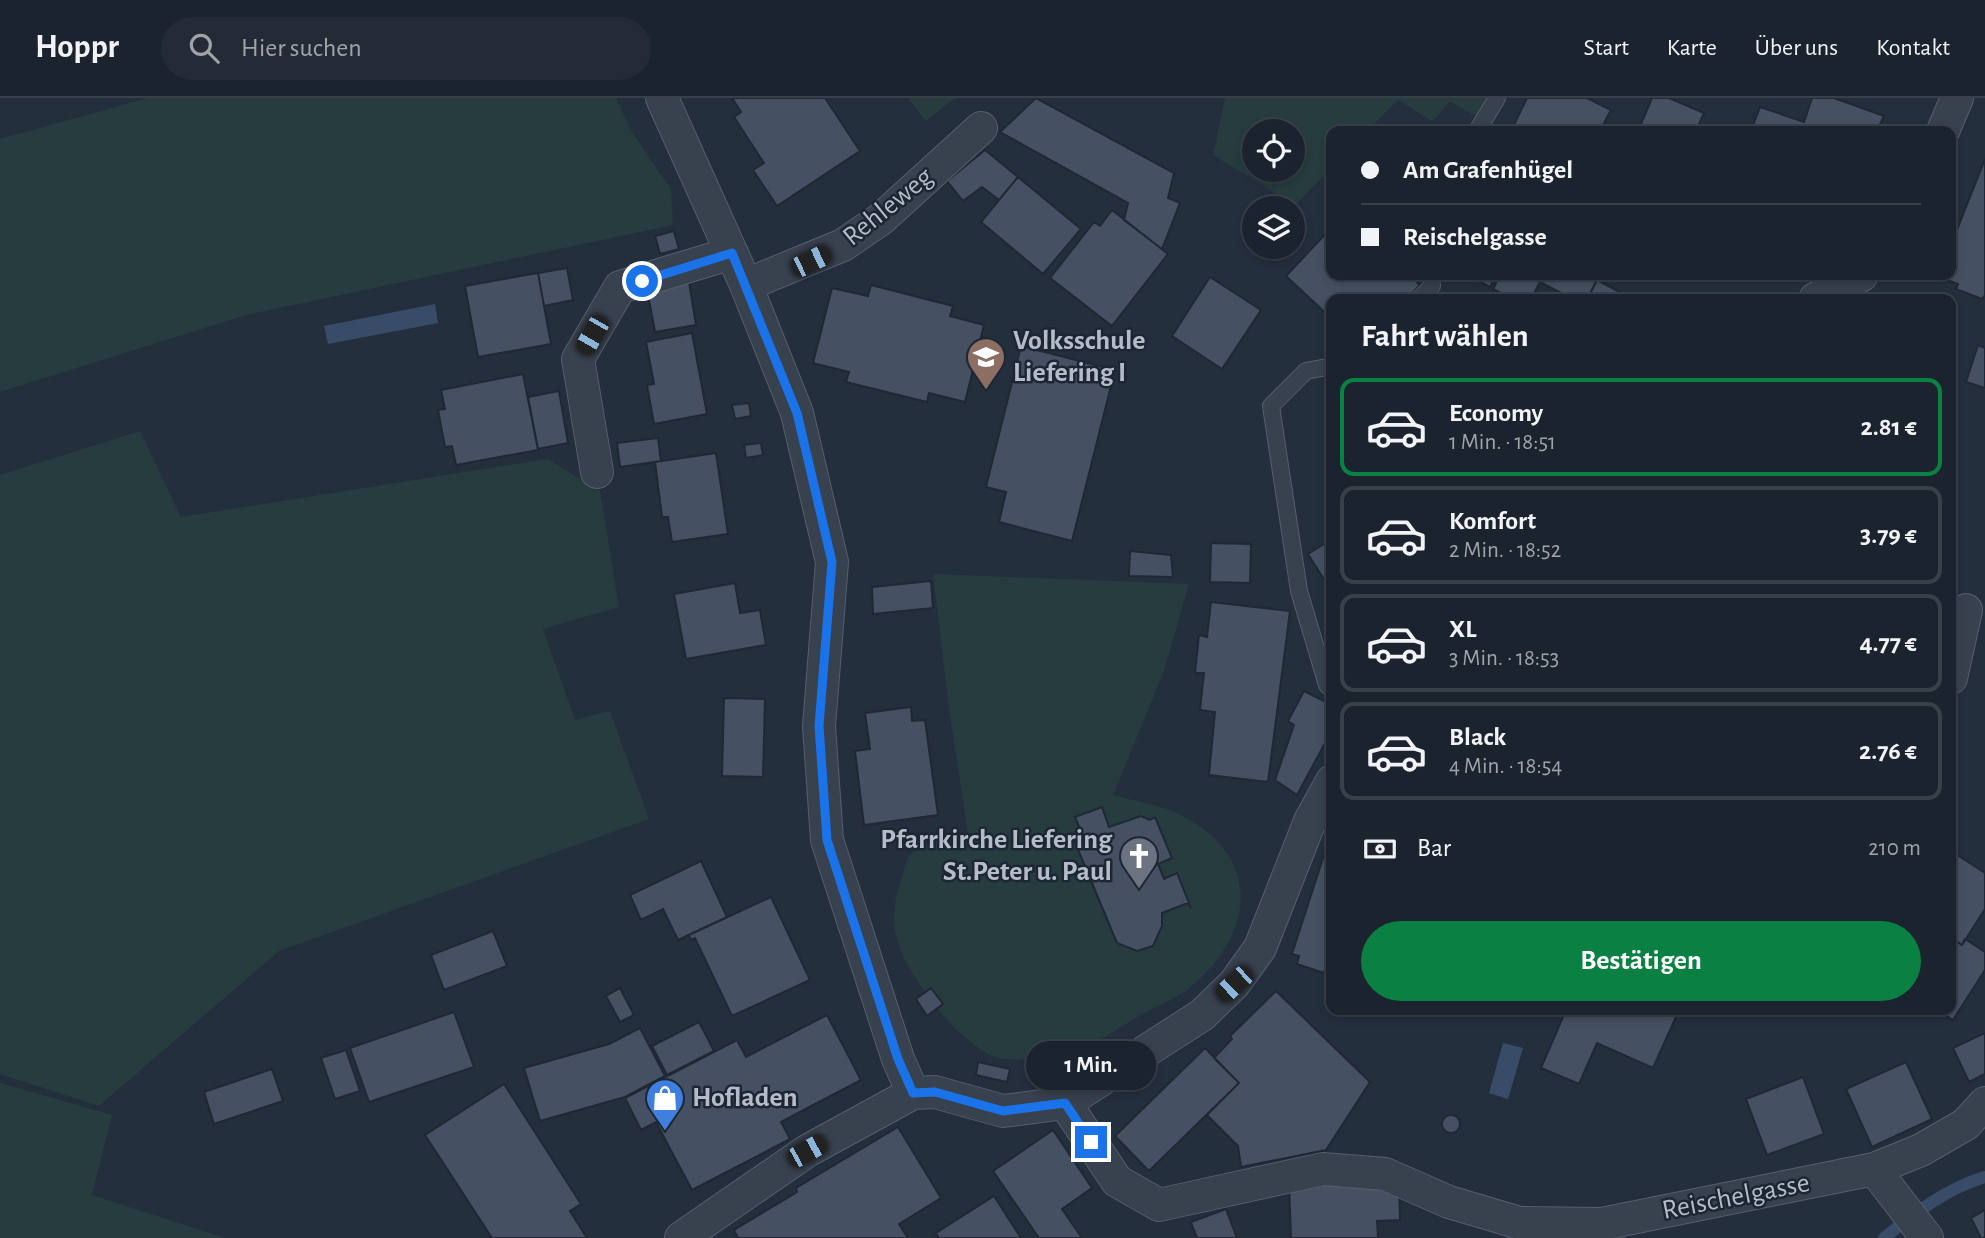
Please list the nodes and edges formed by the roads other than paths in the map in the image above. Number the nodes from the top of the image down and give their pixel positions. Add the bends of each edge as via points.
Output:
1 (662, 98) edge
2 (1497, 98) edge
3 (1957, 98) edge
4 (1481, 126) edge
5 (1945, 126) edge
6 (981, 128) dead end
7 (732, 253) junction
8 (1851, 280) edge
9 (746, 285) junction
10 (1825, 294) edge
11 (1326, 367) edge
12 (597, 472) dead end
13 (1968, 611) edge
14 (1956, 665) edge
15 (1326, 678) edge
16 (1326, 793) edge
17 (913, 1093) junction
18 (1065, 1103) junction
19 (1985, 1103) edge
20 (1874, 1169) junction
21 (1915, 1223) edge
22 (681, 1238) edge

1 - 7 street
2 - 4 lane
3 - 5 street
6 - 9 street, Rehleweg via 881,219 843,245
7 - 9 street
7 - 12 street via 620,288 578,359
8 - 10 street
9 - 17 street via 797,413 832,562 819,726 827,840
11 - 15 lane via 1306,372 1271,406 1300,591
13 - 14 street
16 - 18 street via 1260,948 1234,984 1202,1015
17 - 18 street via 935,1092 1003,1111
17 - 22 street via 807,1151
18 - 20 street, Reischelgasse via 1117,1181 1158,1205 1323,1169 1385,1174 1449,1202 1520,1223 1602,1224
19 - 20 street, Reischelgasse via 1966,1124
20 - 21 street

